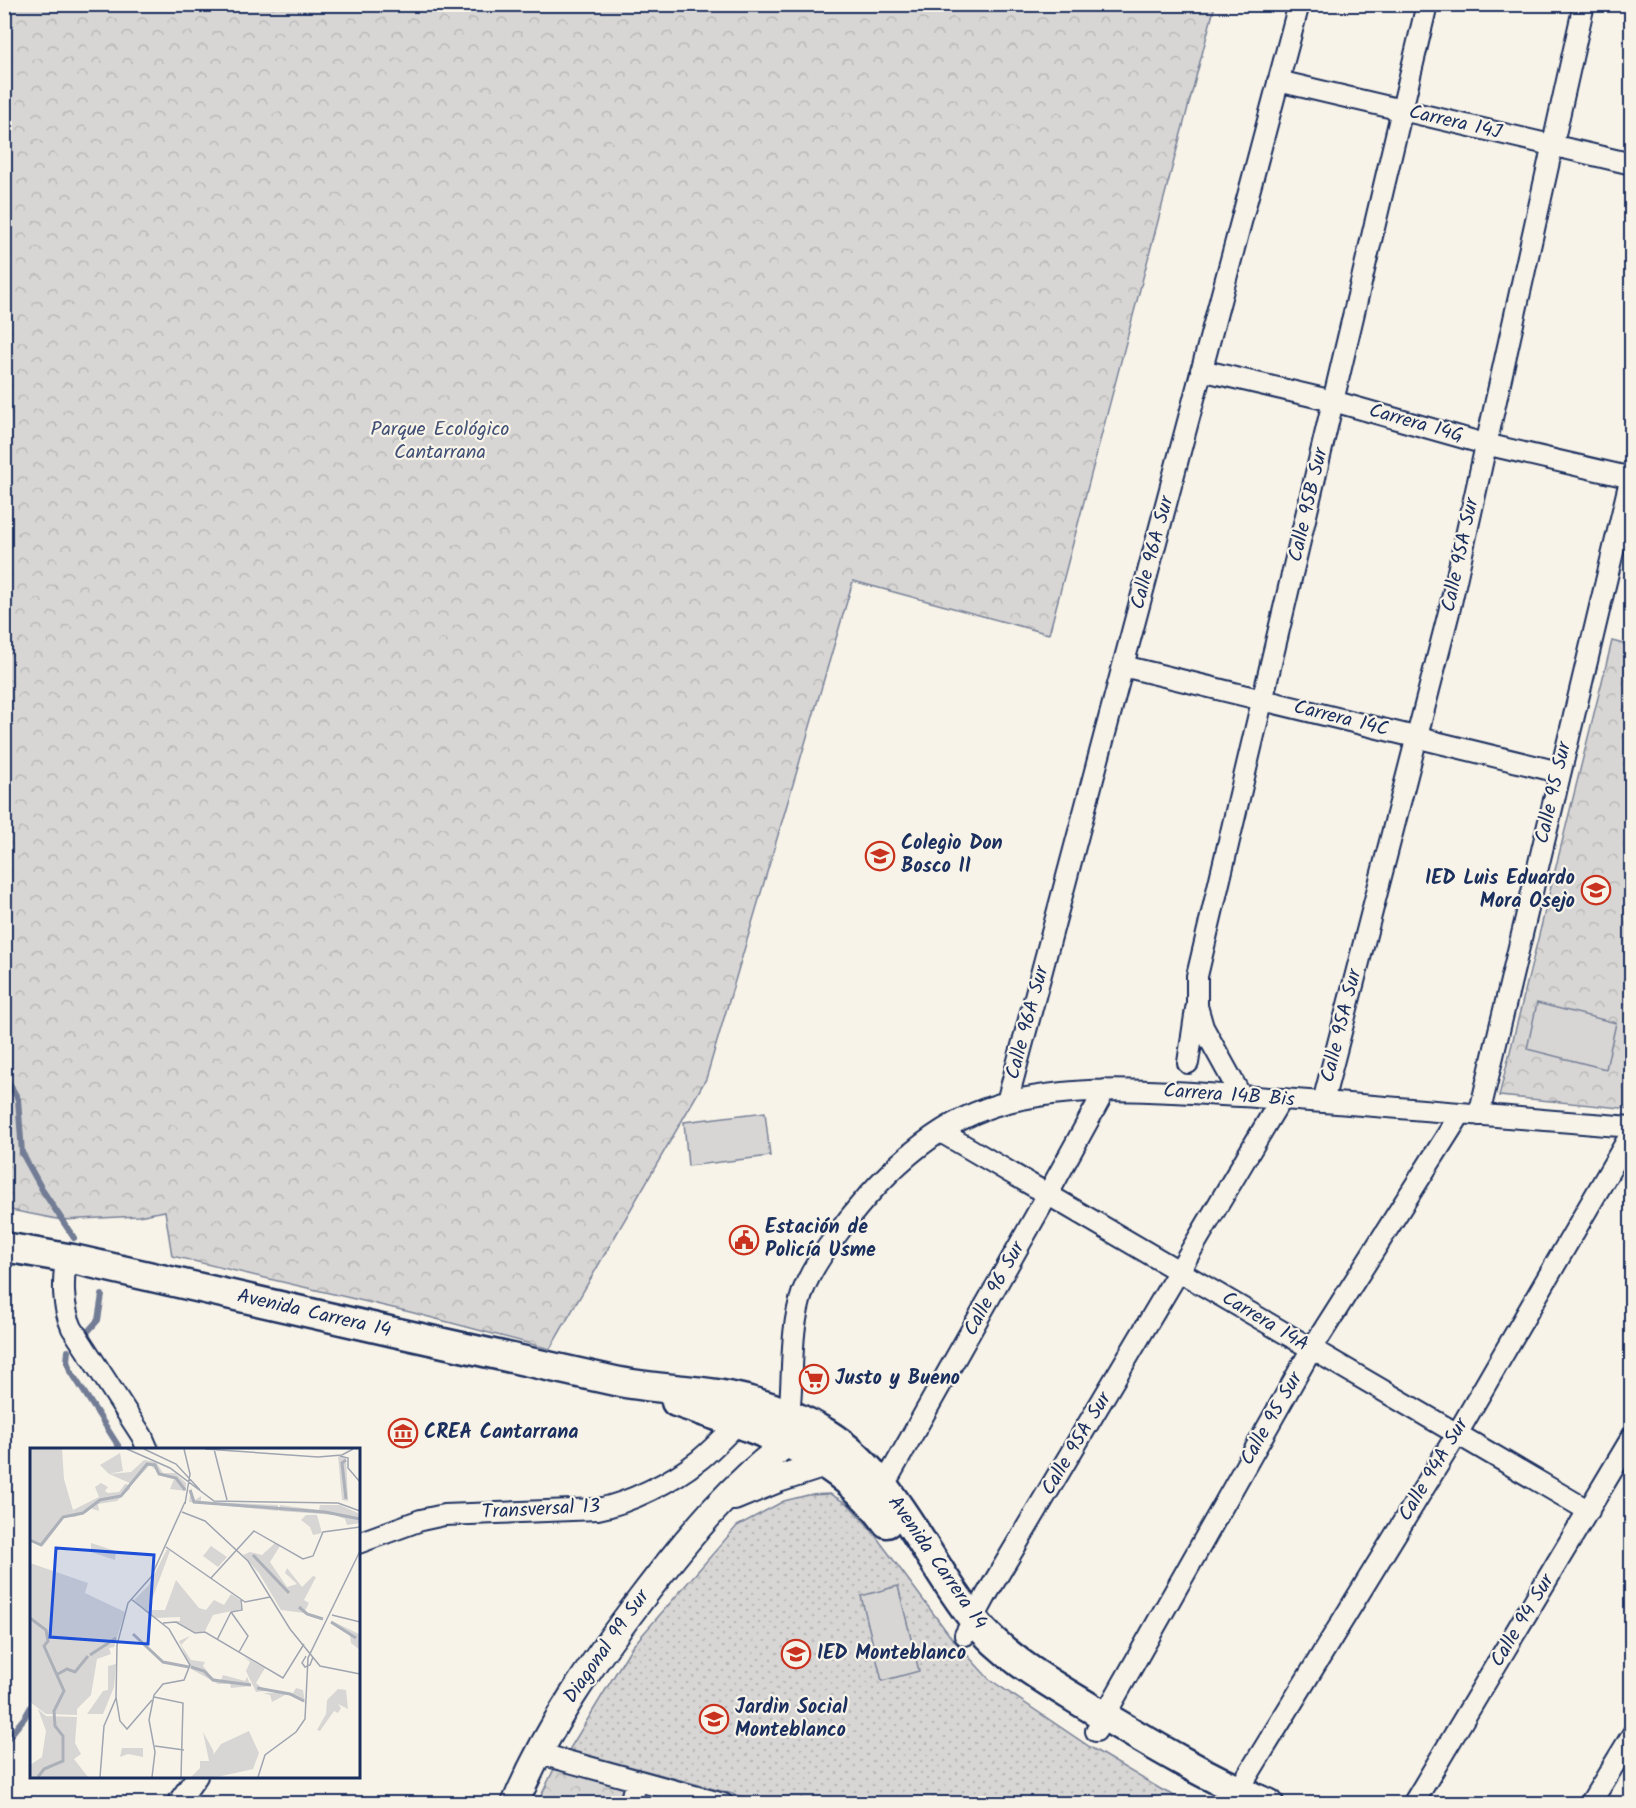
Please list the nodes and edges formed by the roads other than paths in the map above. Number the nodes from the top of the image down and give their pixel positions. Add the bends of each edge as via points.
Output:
1 (1299, 4) edge
2 (1426, 4) edge
3 (1584, 4) edge
4 (1278, 81) junction
5 (1402, 110) junction
6 (1553, 145) junction
7 (1632, 164) edge
8 (1202, 370) junction
9 (1333, 401) junction
10 (1485, 444) junction
11 (1631, 476) edge
12 (1123, 666) junction
13 (1263, 700) junction
14 (1416, 737) junction
15 (1559, 772) junction
16 (1197, 1006) junction
17 (1188, 1063) dead end
18 (1105, 1090) junction
19 (1241, 1096) junction
20 (1281, 1099) junction
21 (1007, 1102) junction
22 (1323, 1102) junction
23 (1470, 1114) junction
24 (1632, 1127) edge
25 (941, 1132) junction
26 (1632, 1132) edge
27 (1048, 1194) junction
28 (4, 1247) edge
29 (66, 1258) junction
30 (1180, 1271) junction
31 (1311, 1350) junction
32 (624, 1383) junction
33 (801, 1420) junction
34 (738, 1423) junction
35 (1457, 1434) junction
36 (788, 1443) junction
37 (147, 1448) edge
38 (1629, 1448) edge
39 (835, 1455) junction
40 (883, 1487) junction
41 (720, 1503) junction
42 (1589, 1511) junction
43 (360, 1542) edge
44 (970, 1628) junction
45 (1100, 1723) junction
46 (1632, 1735) edge
47 (537, 1754) junction
48 (196, 1778) edge
49 (636, 1780) junction
50 (1232, 1799) edge
51 (177, 1803) edge
52 (514, 1803) edge
53 (630, 1803) edge
54 (723, 1803) edge
55 (1269, 1803) edge
56 (1413, 1803) edge
57 (1590, 1803) edge

1 - 4 street, Calle 96A Sur
2 - 5 street, Calle 95B Sur
3 - 6 street, Calle 95A Sur
4 - 5 street, Carrera 14J
4 - 8 street, Calle 96A Sur
5 - 6 street, Carrera 14J
5 - 9 street, Calle 95B Sur
6 - 7 street, Carrera 14J
6 - 10 street, Calle 95A Sur
8 - 9 street, Carrera 14G
8 - 12 street, Calle 96A Sur
9 - 10 street, Carrera 14G
9 - 13 street, Calle 95B Sur
10 - 11 street, Carrera 14G
10 - 14 street, Calle 95A Sur via 1449,612
11 - 15 street, Calle 95 Sur
12 - 13 street, Carrera 14C
12 - 21 street, Calle 96A Sur
13 - 14 street, Carrera 14C
13 - 16 street, Calle 95B Sur via 1197,976
14 - 15 street, Carrera 14C
14 - 22 street, Calle 95A Sur
15 - 23 street, Calle 95 Sur
16 - 17 street, Calle 95B Sur
16 - 19 street, Calle 95B Sur via 1203,1027
18 - 19 street, Carrera 14B Bis
18 - 21 street, Carrera 14B Bis
18 - 27 street, Calle 96 Sur
19 - 20 street, Carrera 14B Bis
20 - 22 street, Carrera 14B Bis
20 - 30 street, Calle 95A Sur
21 - 25 street, Carrera 14B Bis
22 - 23 street, Carrera 14B Bis
23 - 24 street, Carrera 14B Bis
23 - 31 street, Calle 95 Sur
25 - 27 street, Carrera 14A
25 - 33 street, Carrera 14B Bis via 882,1178 822,1254 804,1288 795,1318
26 - 35 street, Calle 94A Sur
27 - 30 street, Carrera 14A
27 - 40 street, Calle 96 Sur
28 - 29 main road, Avenida Carrera 14
29 - 32 main road, Avenida Carrera 14
29 - 37 street via 66,1315
30 - 31 street, Carrera 14A
30 - 44 street, Calle 95A Sur
31 - 35 street, Carrera 14A
31 - 45 street, Calle 95 Sur
32 - 33 main road, Avenida Carrera 14 via 721,1395
32 - 34 main road, Avenida Carrera 14
33 - 36 street, Diagonal 99 Sur
33 - 39 main road, Avenida Carrera 14
34 - 36 main road, Avenida Carrera 14
34 - 43 street, Transversal 13 via 696,1462 648,1491 611,1506 444,1515
35 - 42 street, Carrera 14A
35 - 50 street, Calle 94A Sur
36 - 39 main road, Avenida Carrera 14
36 - 41 street, Diagonal 99 Sur via 755,1468
38 - 42 street, Calle 94 Sur
39 - 40 main road, Avenida Carrera 14
39 - 41 street, Diagonal 99 Sur
39 - 44 main road, Avenida Carrera 14 via 840,1474 872,1503
40 - 44 main road, Avenida Carrera 14
41 - 47 street, Diagonal 99 Sur via 670,1560 607,1643
42 - 56 street, Calle 94 Sur
44 - 45 main road, Avenida Carrera 14 via 995,1665 1017,1683
45 - 50 main road, Avenida Carrera 14 via 1200,1790
46 - 57 street
47 - 49 street
47 - 52 street, Diagonal 99 Sur
48 - 51 street
49 - 53 street
49 - 54 street
50 - 55 main road, Avenida Carrera 14

